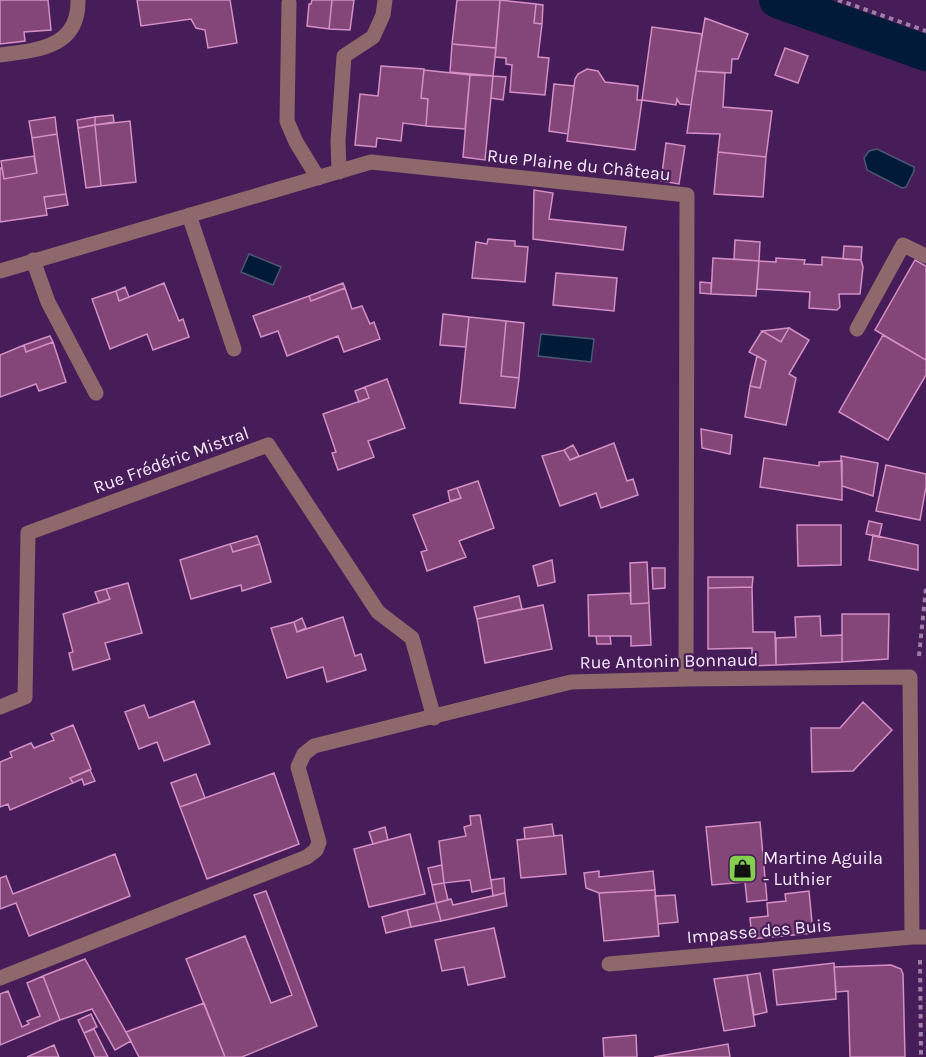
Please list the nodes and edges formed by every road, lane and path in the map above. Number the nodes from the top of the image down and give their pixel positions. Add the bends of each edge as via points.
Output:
1 (78, 0) edge
2 (385, 0) edge
3 (838, 0) edge
4 (289, 3) dead end
5 (926, 31) edge
6 (0, 55) edge
7 (339, 172) junction
8 (318, 178) junction
9 (189, 215) junction
10 (926, 256) edge
11 (33, 260) junction
12 (0, 271) edge
13 (857, 330) dead end
14 (234, 349) dead end
15 (96, 393) dead end
16 (686, 679) junction
17 (0, 707) edge
18 (434, 718) junction
19 (919, 937) edge
20 (609, 964) dead end
21 (0, 978) edge

1 - 6 street via 78,16 66,36 45,49
2 - 7 street via 373,37 344,56
3 - 5 path
4 - 8 street via 287,122
7 - 8 street, Rue Plaine du Château
7 - 16 street, Rue Plaine du Château via 371,162 687,195
8 - 9 street, Rue Plaine du Château
9 - 11 street, Rue Plaine du Château
9 - 14 street
10 - 13 street via 903,245
11 - 12 street, Rue Plaine du Château
11 - 15 street via 48,302
16 - 18 street, Rue Antonin Bonnaud via 571,682
16 - 19 street, Rue Antonin Bonnaud via 910,677
17 - 18 street, Rue Frédéric Mistral via 25,697 28,533 268,445 378,612 412,638
18 - 21 street, Rue Antonin Bonnaud via 314,746 304,754 298,767 319,842 307,857
19 - 20 street, Impasse des Buis

